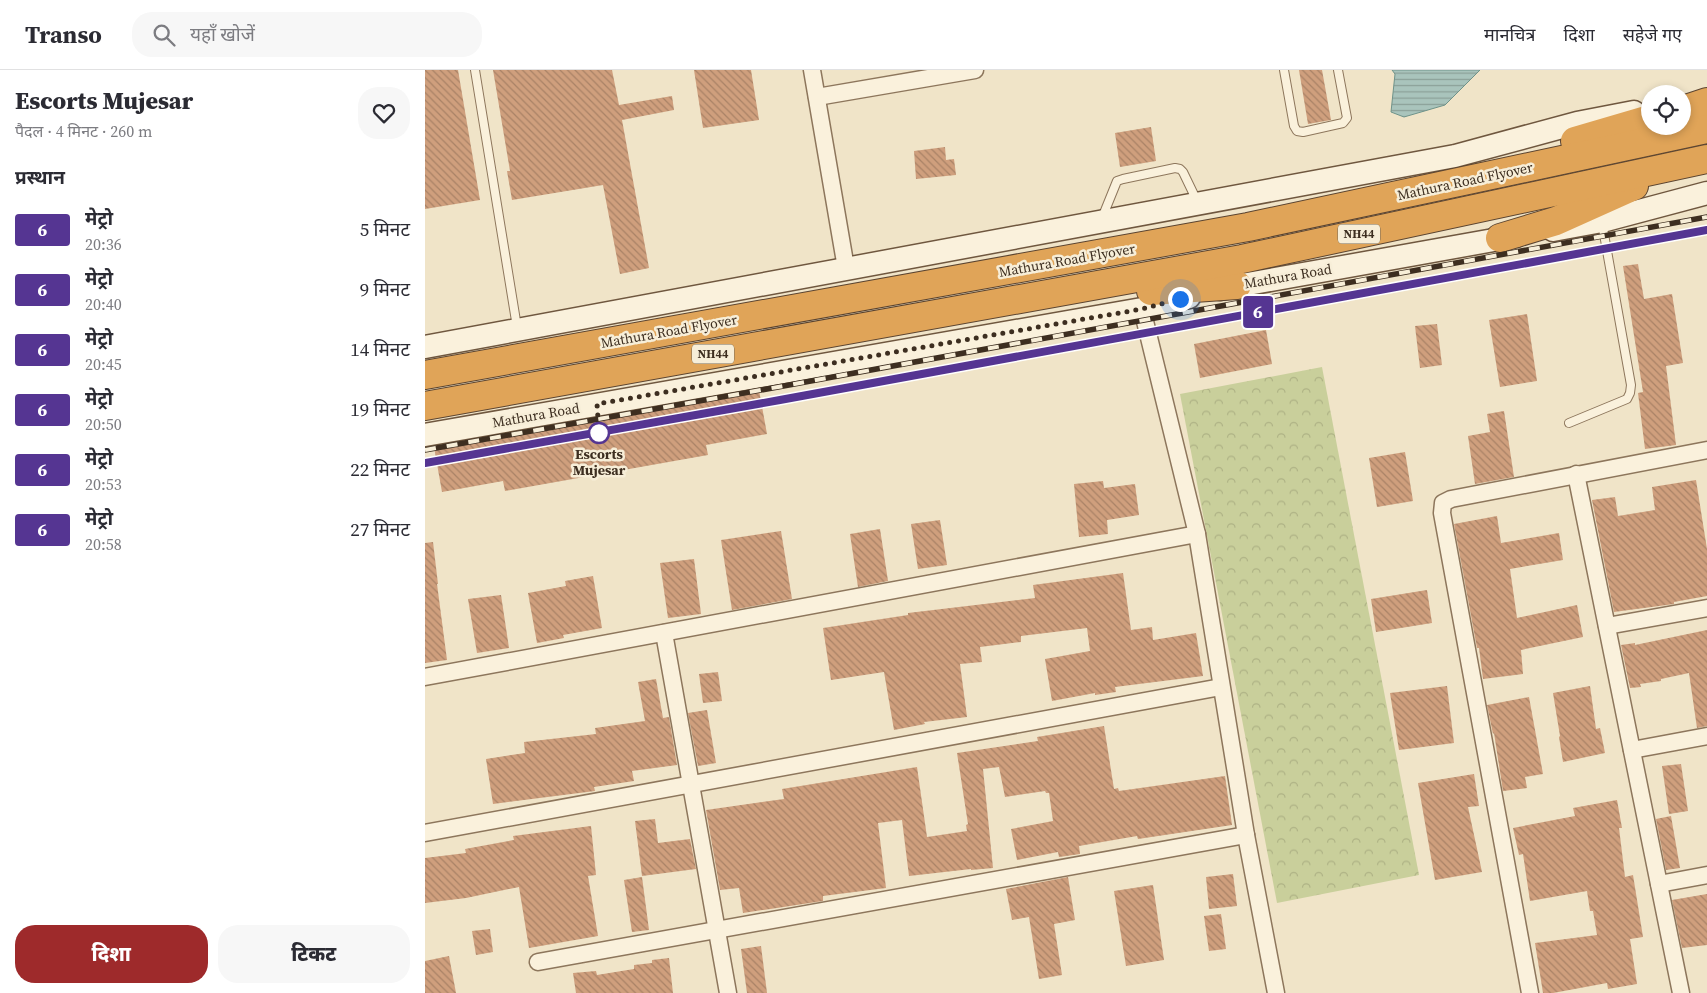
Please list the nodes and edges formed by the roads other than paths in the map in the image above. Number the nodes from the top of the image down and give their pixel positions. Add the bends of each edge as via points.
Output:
1 (475, 70) edge
2 (812, 70) edge
3 (975, 70) edge
4 (1285, 70) edge
5 (1338, 70) edge
6 (817, 97) junction
7 (1707, 100) edge
8 (1691, 102) edge
9 (1691, 107) edge
10 (1641, 111) edge
11 (1641, 122) edge
12 (1707, 129) edge
13 (1707, 159) edge
14 (1679, 165) junction
15 (1481, 178) junction
16 (1707, 193) edge
17 (1199, 204) junction
18 (1602, 221) junction
19 (1100, 223) junction
20 (1500, 238) junction
21 (846, 268) junction
22 (1237, 284) junction
23 (1037, 296) junction
24 (1142, 309) junction
25 (518, 330) junction
26 (425, 347) edge
27 (425, 375) edge
28 (425, 406) edge
29 (1569, 423) dead end
30 (425, 435) edge
31 (1707, 450) edge
32 (1576, 474) junction
33 (1197, 534) junction
34 (1707, 608) edge
35 (1607, 626) junction
36 (664, 633) junction
37 (425, 677) edge
38 (1221, 686) junction
39 (1707, 736) edge
40 (1632, 750) junction
41 (691, 784) junction
42 (425, 833) edge
43 (1246, 835) junction
44 (1707, 875) edge
45 (1659, 884) junction
46 (717, 930) junction
47 (538, 962) dead end
48 (728, 993) edge
49 (1276, 993) edge
50 (1530, 993) edge
51 (1681, 993) edge

1 - 25 lane
2 - 6 street
3 - 6 street
4 - 5 lane via 1294,126 1303,132 1343,123 1347,118
6 - 21 street
7 - 8 main road
7 - 9 highway
10 - 17 main road via 1577,123 1455,156
11 - 15 highway via 1547,149
12 - 15 highway, Mathura Road Flyover / NH44
13 - 14 highway, NH44
14 - 20 highway via 1557,221
14 - 23 highway, Mathura Road / NH44 via 1242,259
15 - 27 highway, Mathura Road Flyover / NH44 via 1248,227
16 - 18 main road, Mathura Road
17 - 19 main road
17 - 19 lane via 1183,172 1175,168 1117,182
18 - 20 main road, Mathura Road
18 - 29 lane via 1631,393 1627,399
19 - 21 main road
20 - 22 main road, Mathura Road
21 - 25 main road
22 - 23 highway
22 - 24 main road, Mathura Road
23 - 28 highway, NH44
24 - 30 main road, Mathura Road
24 - 33 street
25 - 26 main road
31 - 32 street
32 - 35 street
32 - 50 street via 1451,499 1443,503 1441,513
33 - 36 street
33 - 38 street
34 - 35 street
35 - 40 street
36 - 37 street
36 - 41 street
38 - 41 street
38 - 43 street
39 - 40 street
40 - 45 street
41 - 42 street
41 - 46 street
43 - 46 street
43 - 49 street
44 - 45 street
45 - 51 street
46 - 47 street
46 - 48 street

